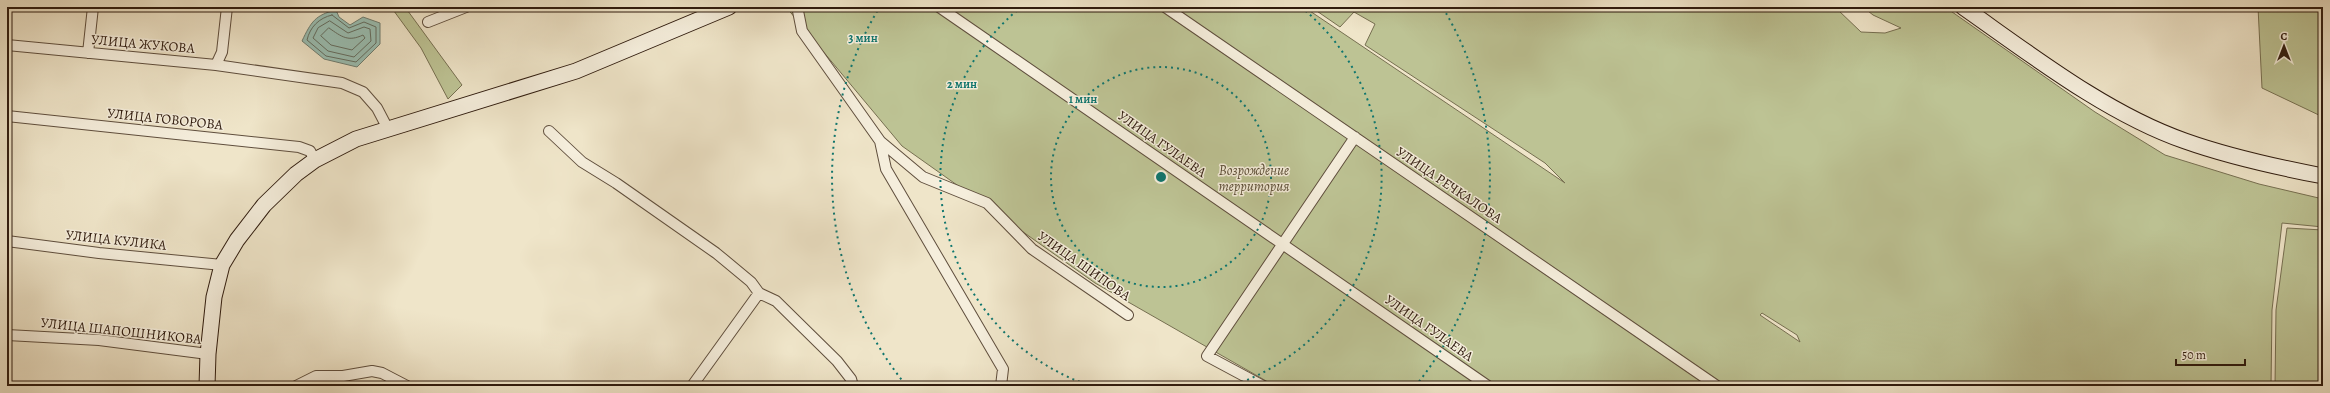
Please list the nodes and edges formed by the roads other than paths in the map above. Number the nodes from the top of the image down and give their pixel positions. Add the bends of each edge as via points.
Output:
1 (93, 7) edge
2 (227, 7) edge
3 (466, 7) edge
4 (729, 7) edge
5 (800, 7) edge
6 (939, 7) edge
7 (1165, 7) edge
8 (1963, 7) edge
9 (428, 22) dead end
10 (7, 45) edge
11 (88, 53) junction
12 (216, 65) junction
13 (7, 116) edge
14 (388, 129) junction
15 (549, 131) dead end
16 (1355, 137) junction
17 (880, 141) junction
18 (315, 160) junction
19 (2323, 176) edge
20 (7, 240) edge
21 (1282, 244) junction
22 (222, 265) junction
23 (759, 293) junction
24 (1128, 315) dead end
25 (7, 335) edge
26 (208, 354) junction
27 (1713, 385) edge
28 (207, 386) edge
29 (296, 386) edge
30 (407, 386) edge
31 (692, 386) edge
32 (853, 386) edge
33 (1001, 386) edge
34 (1263, 386) edge
35 (1488, 386) edge

1 - 11 street
2 - 12 street via 222,52
3 - 9 street
4 - 14 main road via 576,71
5 - 17 street, УЛИЦА ШИПОВА via 798,11 802,31
6 - 21 street, УЛИЦА ГУЛАЕВА
7 - 16 street, УЛИЦА РЕЧКАЛОВА
8 - 19 main road via 2065,78 2122,112 2184,141 2266,165
10 - 11 street, УЛИЦА ЖУКОВА
11 - 12 street, УЛИЦА ЖУКОВА
12 - 14 street, УЛИЦА ЖУКОВА via 342,83 363,92 378,108
13 - 18 street, УЛИЦА ГОВОРОВА via 299,147 310,151
14 - 18 main road via 356,140
15 - 23 street via 582,162 716,253 751,282
16 - 21 street
16 - 27 street, УЛИЦА РЕЧКАЛОВА
17 - 24 street, УЛИЦА ШИПОВА via 923,177 987,203 1032,248
17 - 33 street via 886,169 1003,369
18 - 22 main road via 296,174 264,205 237,240
20 - 22 street, УЛИЦА КУЛИКА via 99,253
21 - 34 street via 1207,356
21 - 35 street, УЛИЦА ГУЛАЕВА
22 - 26 main road via 214,297
23 - 31 street
23 - 32 street via 776,301 812,336 843,369
25 - 26 street, УЛИЦА ШАПОШНИКОВА via 99,340
26 - 28 main road
29 - 30 street via 316,376 343,376 372,371 382,373

